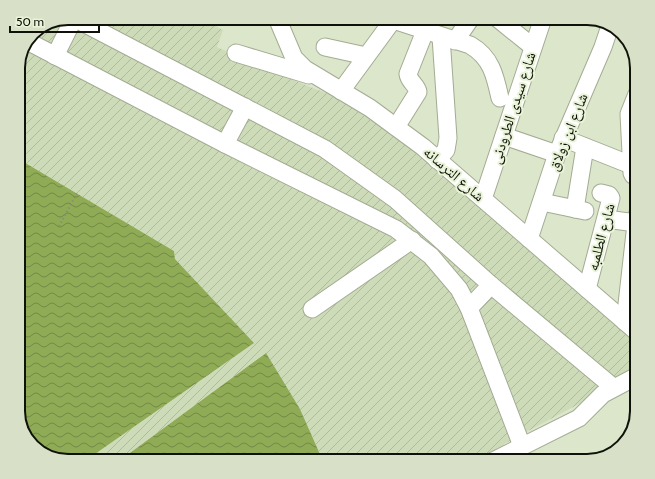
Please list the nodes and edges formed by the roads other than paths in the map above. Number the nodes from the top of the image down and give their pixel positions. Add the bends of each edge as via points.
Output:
1 (70, 25) edge
2 (87, 25) edge
3 (280, 25) edge
4 (386, 25) edge
5 (407, 25) edge
6 (463, 25) edge
7 (506, 25) edge
8 (541, 25) edge
9 (424, 31) junction
10 (608, 31) edge
11 (448, 39) junction
12 (32, 44) edge
13 (325, 47) dead end
14 (533, 47) junction
15 (236, 53) dead end
16 (55, 56) junction
17 (366, 56) junction
18 (317, 77) junction
19 (523, 78) junction
20 (341, 91) junction
21 (245, 107) junction
22 (630, 112) edge
23 (630, 125) edge
24 (396, 127) junction
25 (504, 136) junction
26 (563, 138) junction
27 (226, 144) junction
28 (585, 147) junction
29 (557, 154) junction
30 (437, 160) junction
31 (630, 168) edge
32 (601, 193) dead end
33 (483, 199) junction
34 (542, 202) junction
35 (606, 219) junction
36 (630, 219) edge
37 (529, 239) junction
38 (412, 240) junction
39 (491, 285) junction
40 (587, 289) junction
41 (469, 308) junction
42 (312, 309) dead end
43 (630, 326) edge
44 (630, 379) edge
45 (613, 387) junction
46 (522, 446) junction
47 (507, 454) edge

1 - 16 street
2 - 21 street
3 - 18 street, شارع الترسانه via 294,58
4 - 17 street
5 - 9 street
6 - 11 street
7 - 14 street
8 - 14 street, شارع سيدى الطرودنى
9 - 11 street
9 - 24 street via 408,74 418,92
10 - 26 street, شارع ابن زولاق
11 - 19 street via 470,45 486,57 493,68 498,90
11 - 30 street via 448,138 446,150
12 - 16 street
13 - 17 street
14 - 19 street, شارع سيدى الطرودنى
15 - 18 street
16 - 27 street
17 - 20 street
18 - 20 street, شارع الترسانه
19 - 25 street, شارع سيدى الطرودنى
20 - 24 street, شارع الترسانه
21 - 27 street
21 - 39 street via 325,149 361,173 428,227
22 - 23 street
24 - 30 street, شارع الترسانه
25 - 29 street
25 - 33 street, شارع سيدى الطرودنى
26 - 28 street
26 - 29 street, شارع ابن زولاق
27 - 38 street via 396,229
28 - 31 street
28 - 34 street via 580,210
29 - 34 street, شارع ابن زولاق
30 - 33 street, شارع الترسانه
32 - 35 street, شارع الطلمبه via 611,197
33 - 37 street, شارع الترسانه
34 - 37 street, شارع ابن زولاق
35 - 36 street
35 - 40 street, شارع الطلمبه
37 - 40 street, شارع الترسانه
38 - 41 street via 446,272
38 - 42 street
39 - 41 street
39 - 45 street
40 - 43 street, شارع الترسانه
41 - 46 street
44 - 45 street
45 - 46 street via 579,418
46 - 47 street

